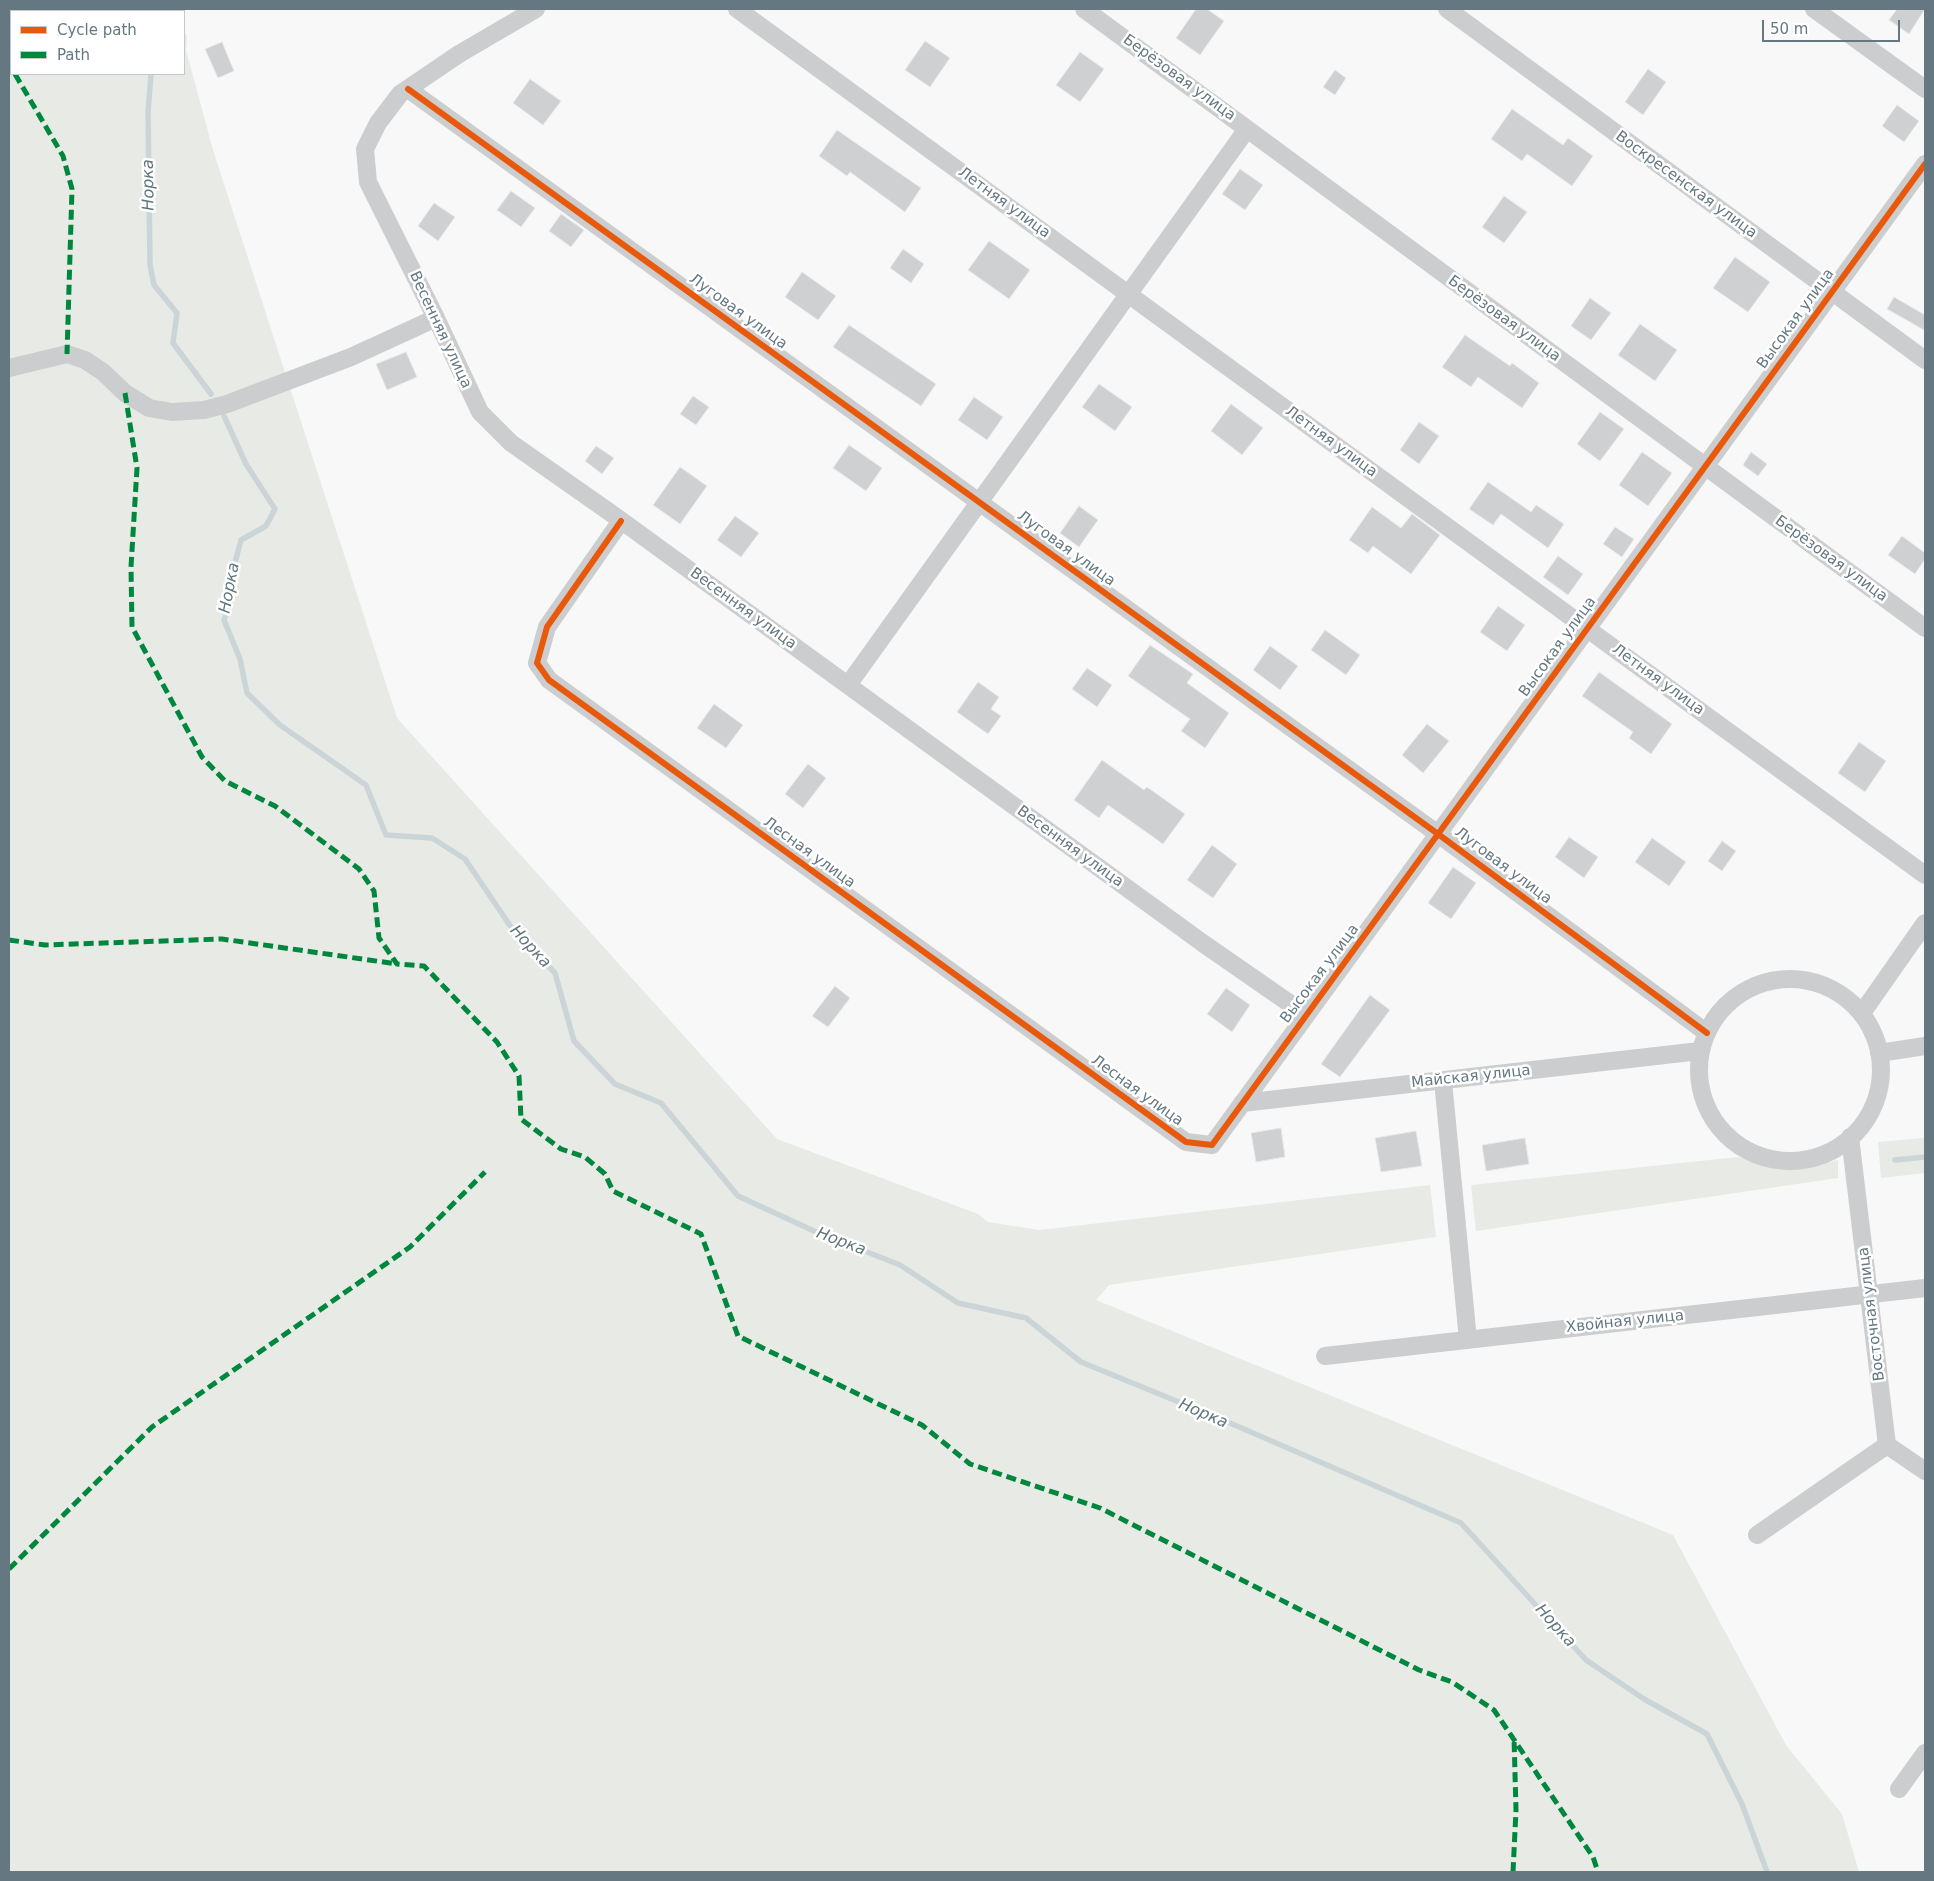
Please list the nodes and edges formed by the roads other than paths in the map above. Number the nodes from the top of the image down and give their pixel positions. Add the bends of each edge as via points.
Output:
1 (536, 9) edge
2 (737, 9) edge
3 (1084, 9) edge
4 (1447, 9) edge
5 (1814, 9) edge
6 (408, 89) junction
7 (1925, 89) edge
8 (1247, 129) junction
9 (1925, 164) edge
10 (1831, 292) junction
11 (1128, 294) junction
12 (436, 318) junction
13 (1925, 360) edge
14 (9, 368) edge
15 (1704, 466) junction
16 (980, 502) junction
17 (622, 521) junction
18 (1587, 628) junction
19 (1925, 628) edge
20 (848, 685) junction
21 (1438, 834) junction
22 (1925, 875) edge
23 (1925, 923) edge
24 (1305, 1014) junction
25 (1862, 1014) junction
26 (1707, 1033) junction
27 (1925, 1046) edge
28 (1700, 1051) junction
29 (1879, 1053) junction
30 (1443, 1080) junction
31 (1242, 1103) junction
32 (1850, 1137) junction
33 (1212, 1145) joint
34 (1925, 1288) edge
35 (1869, 1294) junction
36 (1468, 1340) junction
37 (1325, 1356) dead end
38 (1887, 1445) junction
39 (1925, 1471) edge
40 (1757, 1535) dead end
41 (1925, 1753) edge
42 (1899, 1789) dead end

1 - 6 street, Весенняя улица via 459,54
2 - 11 street, Летняя улица
3 - 8 street, Берёзовая улица
4 - 10 street, Воскресенская улица
5 - 7 street
6 - 12 street, Весенняя улица via 400,94 378,123 365,149 368,182
6 - 16 street, Луговая улица
8 - 11 street
8 - 15 street, Берёзовая улица
9 - 10 street, Высокая улица
10 - 13 street, Воскресенская улица
10 - 15 street, Высокая улица
11 - 16 street
11 - 18 street, Летняя улица
12 - 14 street via 351,357 204,410 172,412 148,408 85,360 67,354
12 - 17 street, Весенняя улица via 480,412 511,443
15 - 18 street, Высокая улица
15 - 19 street, Берёзовая улица
16 - 20 street
16 - 21 street, Луговая улица
17 - 20 street, Весенняя улица
17 - 33 street, Лесная улица via 547,627 537,663 549,680 1186,1142
18 - 21 street, Высокая улица
18 - 22 street, Летняя улица
20 - 24 street, Весенняя улица via 1196,939
21 - 24 street, Высокая улица
21 - 26 street, Луговая улица
23 - 25 street
24 - 31 street, Высокая улица
25 - 26 street via 1841,993 1814,981 1785,978 1756,984 1730,999 1710,1023
25 - 29 street via 1876,1039
26 - 28 street
27 - 29 street
28 - 30 street, Майская улица
28 - 32 street via 1699,1082 1708,1112 1727,1136 1752,1153 1782,1161 1813,1159 1841,1146
29 - 32 street via 1882,1068 1877,1097 1863,1125
30 - 31 street, Майская улица
30 - 36 street
31 - 33 street, Высокая улица
32 - 35 street, Восточная улица
34 - 35 street, Хвойная улица
35 - 36 street, Хвойная улица
35 - 38 street, Восточная улица
36 - 37 street, Хвойная улица
38 - 39 street
38 - 40 street
41 - 42 street

